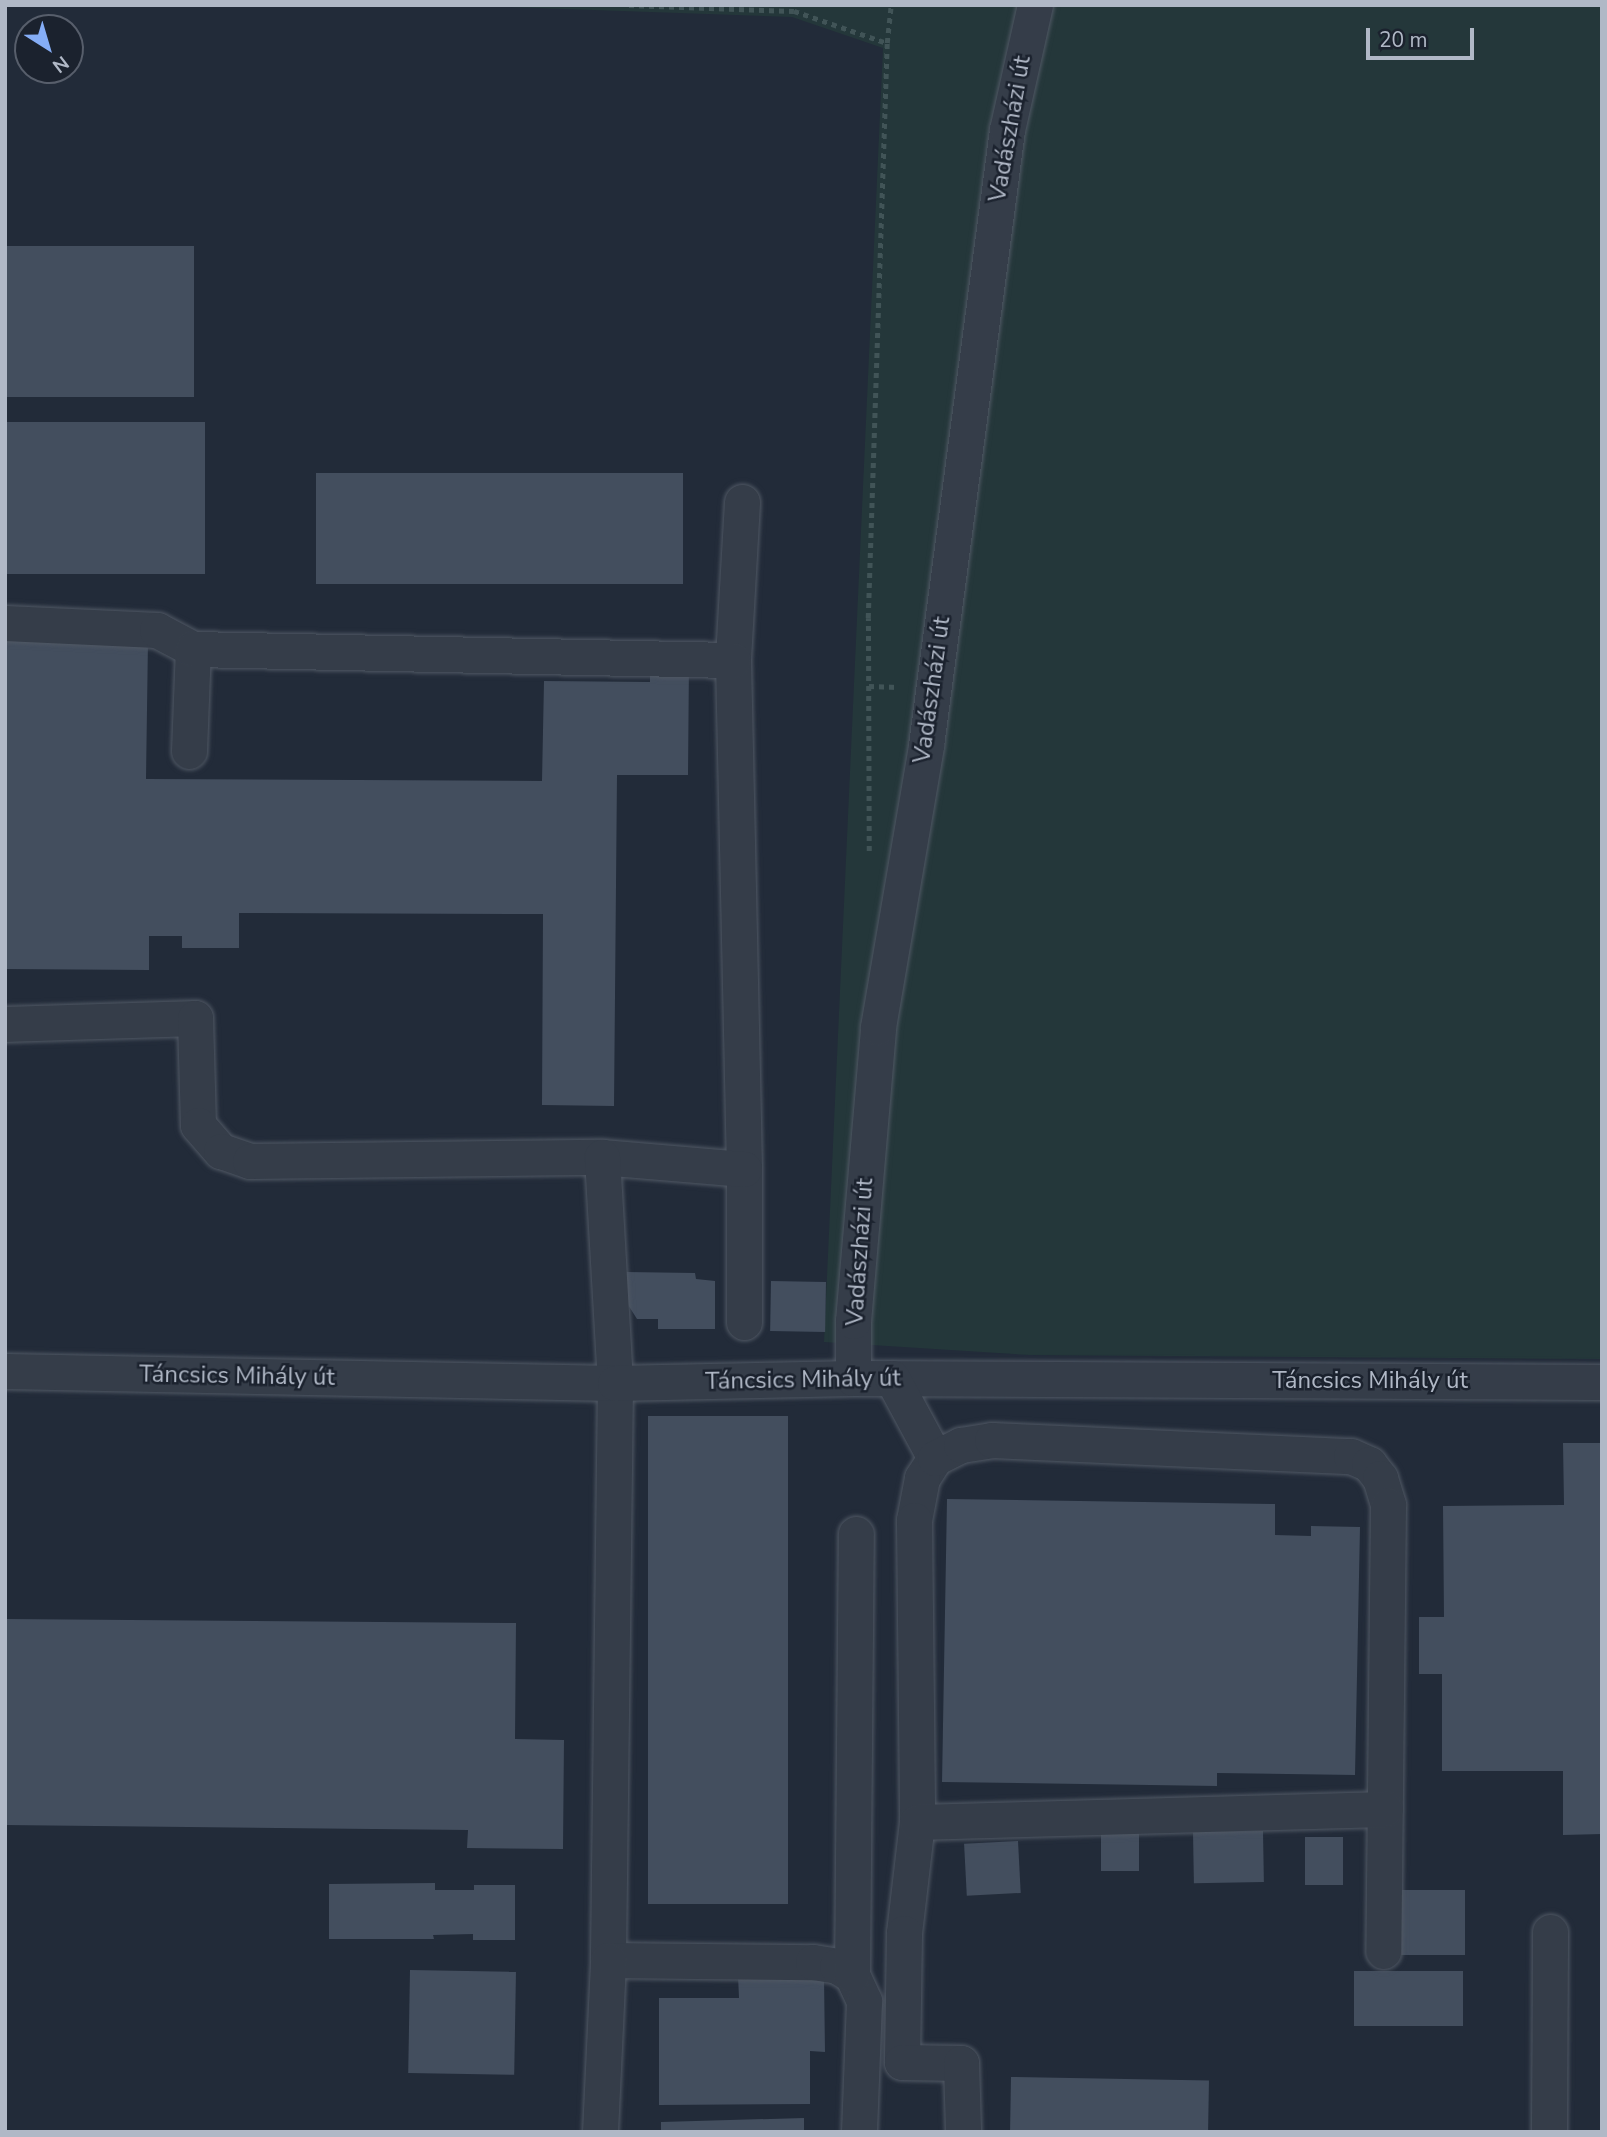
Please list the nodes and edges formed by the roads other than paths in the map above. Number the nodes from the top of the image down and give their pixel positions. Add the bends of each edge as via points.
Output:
1 (1035, 5) edge
2 (742, 502) dead end
3 (5, 623) edge
4 (193, 649) junction
5 (733, 660) junction
6 (189, 751) dead end
7 (5, 1024) edge
8 (602, 1157) junction
9 (744, 1169) junction
10 (744, 1322) dead end
11 (5, 1371) edge
12 (853, 1378) junction
13 (892, 1378) junction
14 (1602, 1382) edge
15 (615, 1383) junction
16 (935, 1458) junction
17 (856, 1534) dead end
18 (1385, 1809) junction
19 (917, 1822) junction
20 (1550, 1933) dead end
21 (1383, 1951) dead end
22 (608, 1960) junction
23 (852, 1975) junction
24 (600, 2132) edge
25 (859, 2132) edge
26 (963, 2132) edge
27 (1549, 2132) edge

1 - 12 street, Vadászházi út via 1007,130 926,745 878,1027 853,1321
2 - 5 street
3 - 4 street via 157,630
4 - 5 street
4 - 6 street
5 - 9 street
7 - 8 street via 195,1018 198,1125 221,1151 250,1161
8 - 9 street
8 - 15 street
9 - 10 street
11 - 15 street, Táncsics Mihály út
12 - 13 street, Táncsics Mihály út
12 - 15 street, Táncsics Mihály út
13 - 14 street, Táncsics Mihály út
13 - 16 street
15 - 22 street
16 - 18 street via 961,1445 992,1440 1351,1456 1369,1464 1380,1478 1388,1505
16 - 19 street via 922,1478 914,1520
17 - 23 street
18 - 19 street
18 - 21 street
19 - 26 street via 904,1933 902,2062 961,2063
20 - 27 street
22 - 23 street via 813,1962 837,1966
22 - 24 street
23 - 25 street via 864,2001

